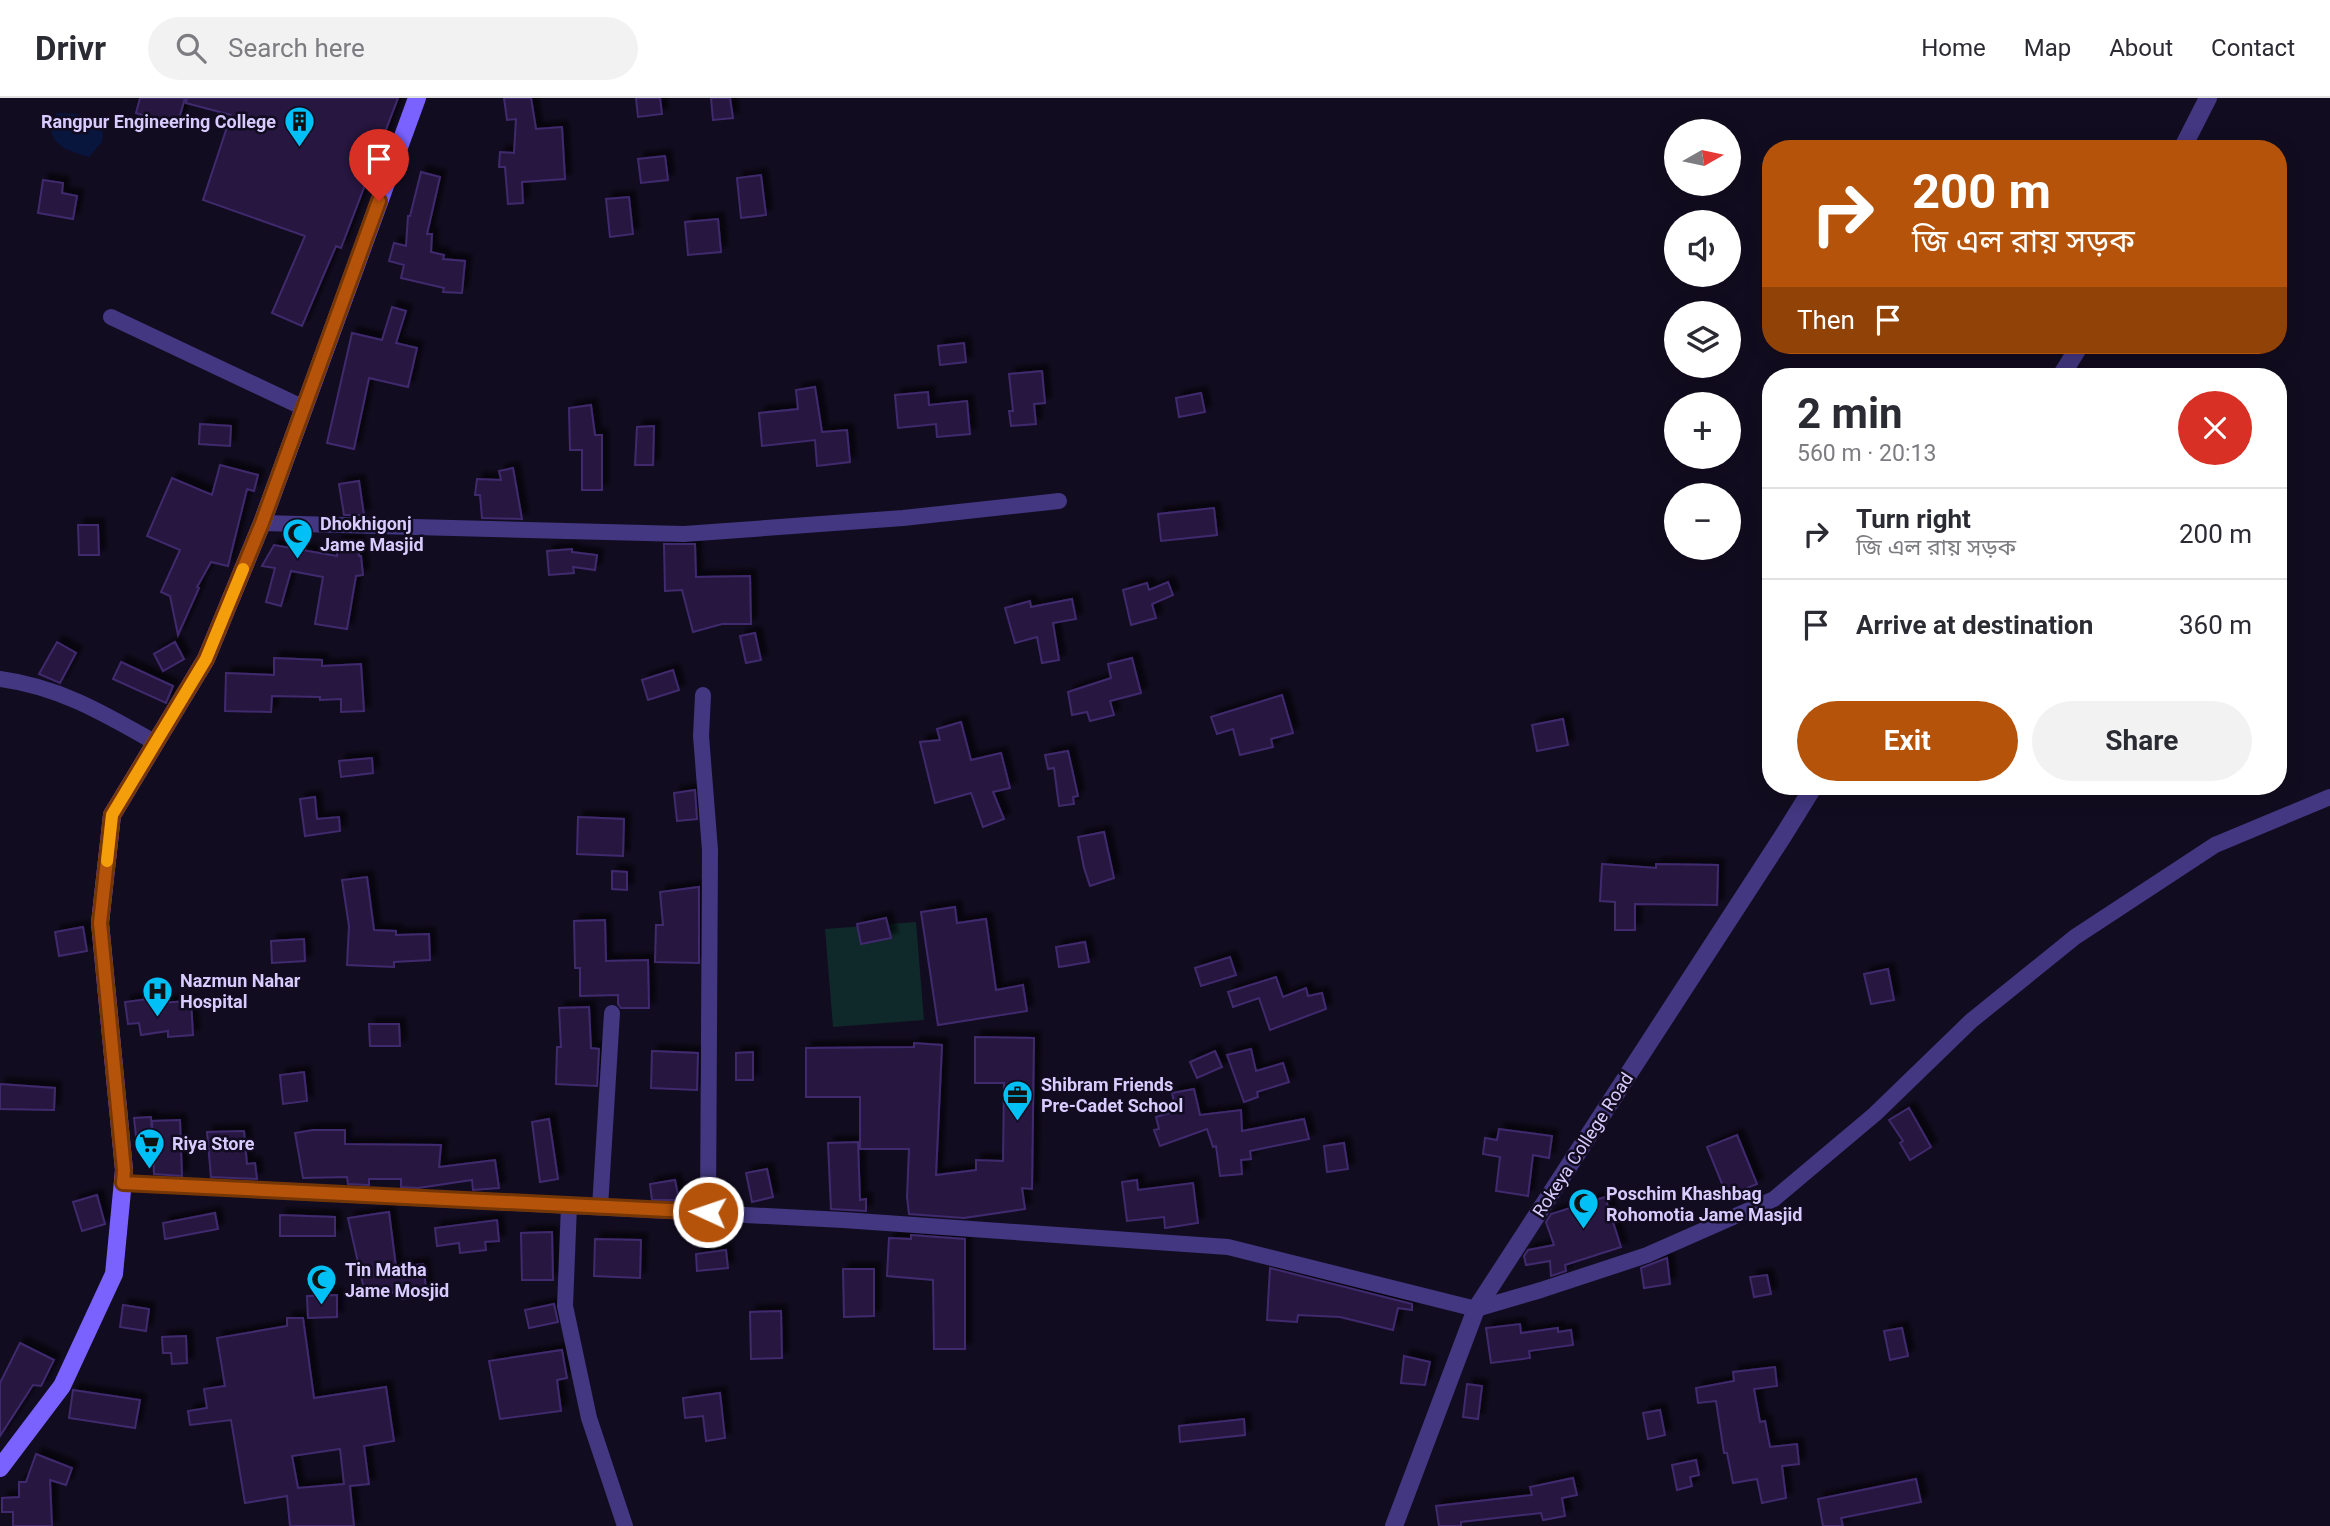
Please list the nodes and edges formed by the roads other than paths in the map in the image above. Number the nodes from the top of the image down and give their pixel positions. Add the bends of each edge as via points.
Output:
1 (417, 98) edge
2 (2208, 98) edge
3 (2187, 140) edge
4 (111, 317) dead end
5 (304, 408) junction
6 (1059, 501) dead end
7 (262, 523) junction
8 (0, 679) edge
9 (703, 695) dead end
10 (156, 743) junction
11 (1808, 795) edge
12 (2330, 797) edge
13 (612, 1013) dead end
14 (123, 1183) junction
15 (569, 1205) junction
16 (600, 1206) junction
17 (708, 1212) junction
18 (1476, 1309) junction
19 (0, 1468) edge
20 (625, 1526) edge
21 (1394, 1526) edge

1 - 5 main road
2 - 3 street
4 - 5 street
5 - 7 main road
6 - 7 street via 684,534
7 - 10 main road via 206,659
8 - 10 street via 82,701
9 - 17 street via 701,736 710,850
10 - 14 main road via 112,815 100,923
11 - 18 street, Rokeya College Road
12 - 18 street via 2215,845 2075,937 1971,1021 1874,1114 1774,1199 1647,1255
13 - 16 street
14 - 15 street
14 - 19 main road via 114,1274 62,1386
15 - 16 street
15 - 20 street via 565,1306 589,1418
16 - 17 street
17 - 18 street via 1228,1247
18 - 21 street, Rokeya College Road

